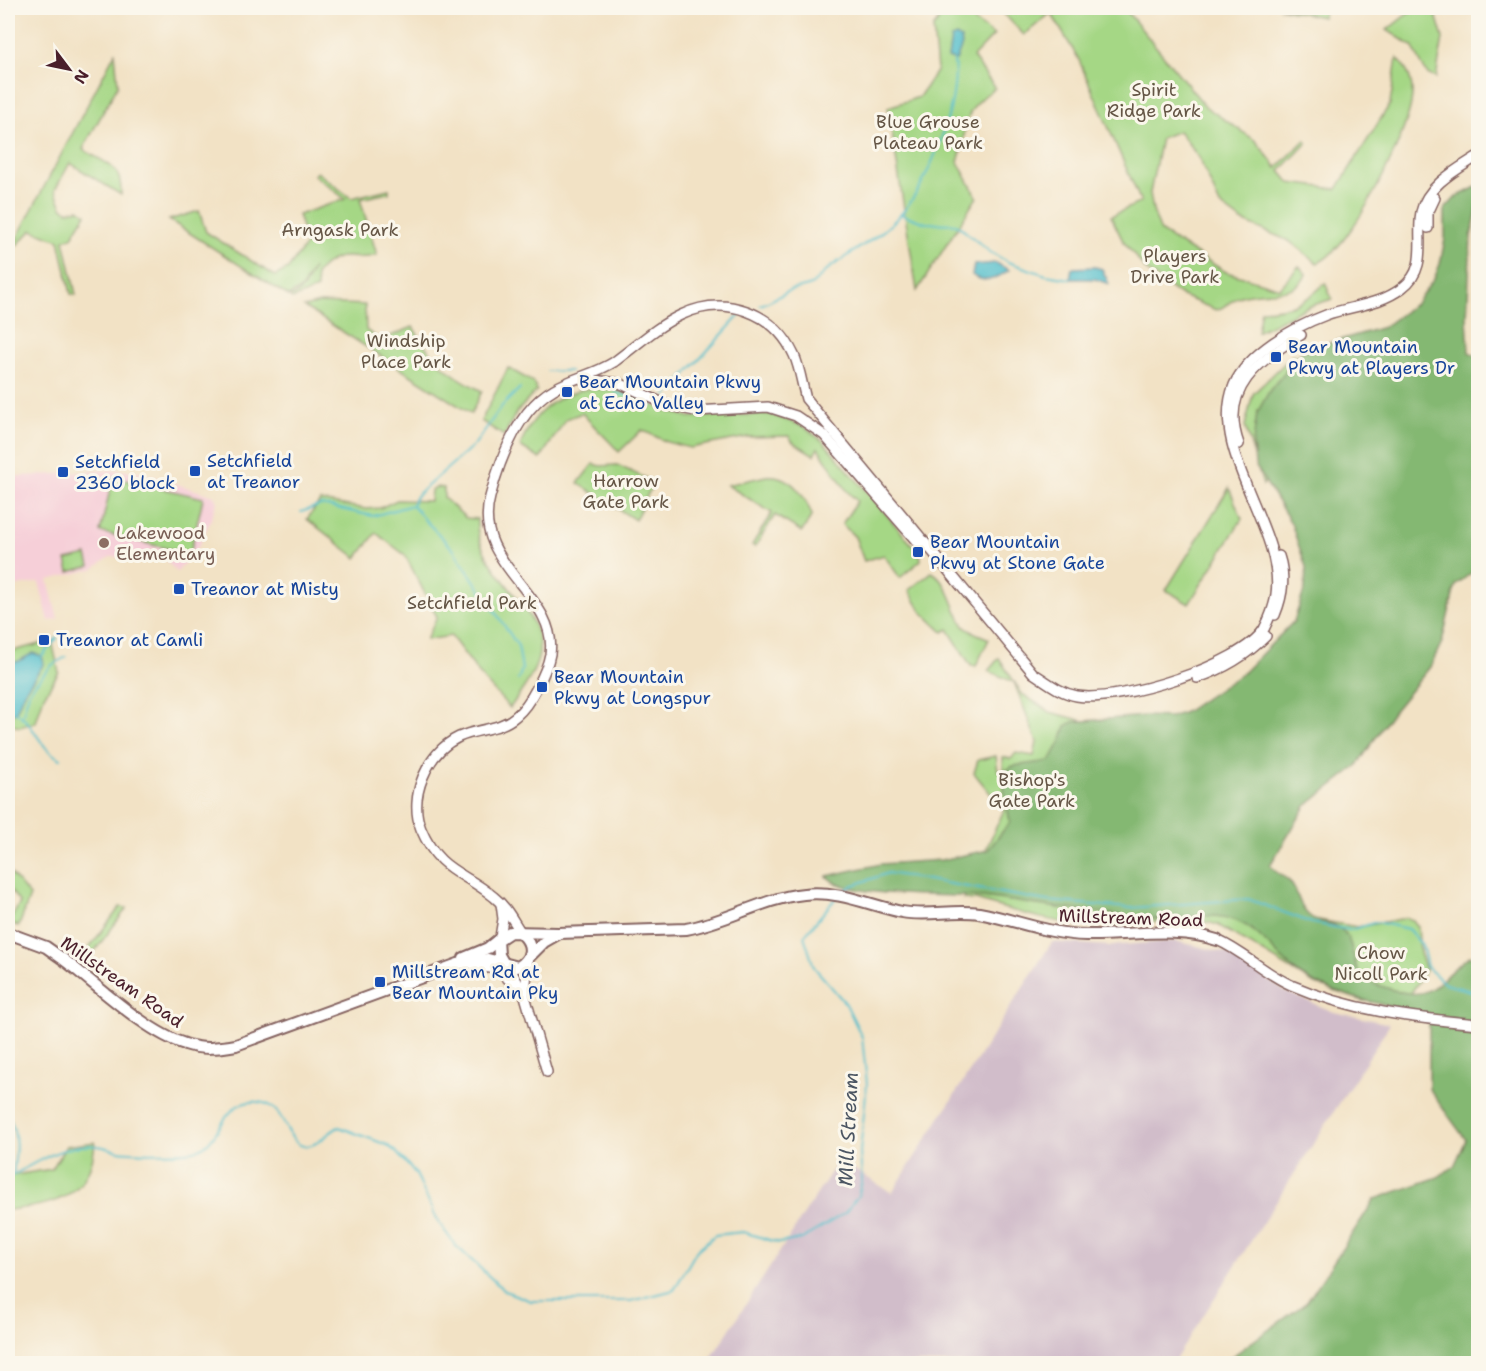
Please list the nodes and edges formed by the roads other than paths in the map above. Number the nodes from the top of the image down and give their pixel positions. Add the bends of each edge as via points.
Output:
1 (1479, 156) edge
2 (1479, 164) edge
3 (582, 378) junction
4 (501, 904) junction
5 (8, 933) edge
6 (558, 933) junction
7 (522, 934) junction
8 (499, 938) junction
9 (1217, 940) joint
10 (528, 959) junction
11 (461, 964) junction
12 (506, 965) junction
13 (527, 1001) junction
14 (1479, 1024) edge
15 (547, 1072) dead end

1 - 3 street via 1433,190 1421,212 1422,248 1417,268 1405,286 1389,297 1326,315 1267,347 1247,364 1233,387 1228,411 1230,438 1276,567 1276,595 1264,629 1244,648 1213,665 1108,698 1076,696 1033,673 806,399 795,357 784,338 763,317 740,308 714,306 684,313 605,368
2 - 3 street via 1437,194 1428,213 1422,271 1409,290 1391,302 1313,328 1264,358 1240,391 1235,411 1236,437 1282,567 1283,596 1269,633 1248,654 1216,671 1110,703 1074,701 1053,693 1029,676 841,453 824,435 796,416 768,407 694,411 667,405 619,383
3 - 4 street via 551,391 522,418 490,496 486,516 489,536 498,555 539,611 548,630 550,652 542,679 517,716 499,727 459,737 440,751 419,788 420,825 429,847 445,866
4 - 7 street
4 - 8 street
5 - 11 main road, Millstream Road via 46,947 168,1038 204,1048 236,1045
6 - 7 main road, Millstream Road
6 - 9 main road, Millstream Road via 686,928 802,894 836,894 903,912 979,914 1050,932 1113,936 1192,934
6 - 10 main road
7 - 8 main road via 510,932
7 - 10 main road via 530,943
8 - 11 main road, Millstream Road via 488,948 463,958
8 - 12 main road via 499,955
9 - 14 street, Millstream Road via 1276,977 1343,1004 1412,1018
10 - 12 main road via 518,968
10 - 13 street
11 - 12 main road, Millstream Road via 488,959
11 - 13 street via 500,970
12 - 13 street
13 - 15 street

